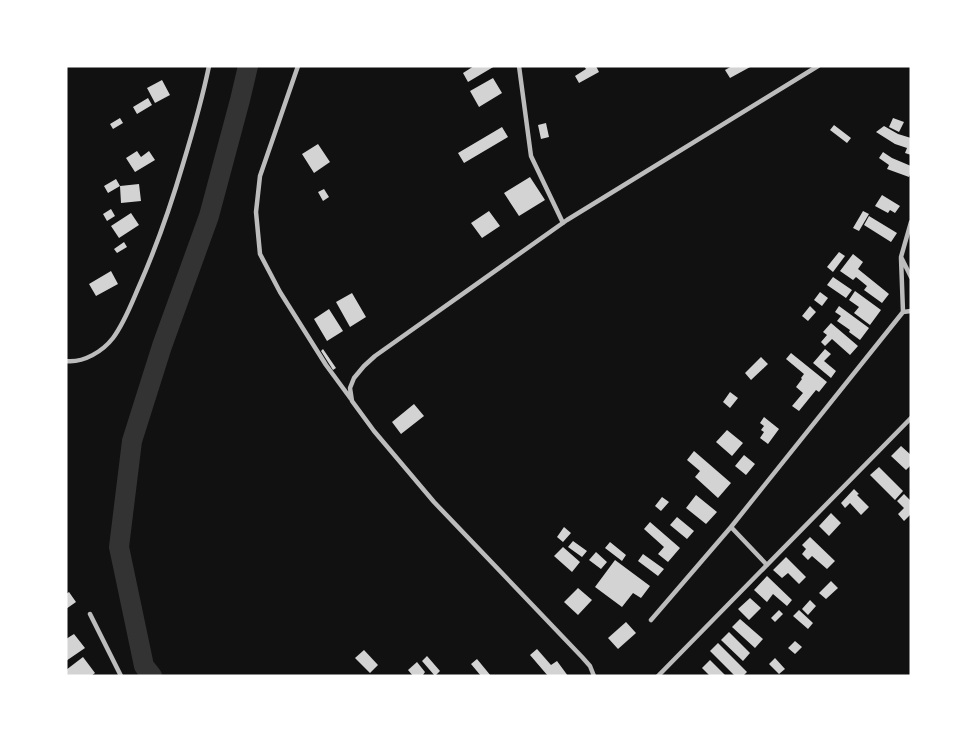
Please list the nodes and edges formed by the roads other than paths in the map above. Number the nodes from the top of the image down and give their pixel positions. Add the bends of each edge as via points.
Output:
1 (209, 66) edge
2 (298, 66) edge
3 (519, 66) edge
4 (818, 66) edge
5 (811, 68) edge
6 (911, 222) edge
7 (562, 223) junction
8 (901, 257) junction
9 (911, 277) edge
10 (911, 311) edge
11 (903, 312) junction
12 (66, 361) edge
13 (352, 401) junction
14 (911, 418) edge
15 (731, 527) junction
16 (767, 565) junction
17 (90, 614) dead end
18 (651, 620) dead end
19 (121, 676) edge
20 (594, 676) edge
21 (658, 676) edge

1 - 12 street via 172,201 125,318 114,337 97,352 84,359
2 - 13 street via 260,176 256,212 260,254 285,301
3 - 7 street via 531,156
4 - 5 street
5 - 7 street
6 - 8 street
7 - 13 street via 375,356 354,378 350,388
8 - 9 street
8 - 11 street
10 - 11 street
11 - 15 street
13 - 20 street via 434,502 582,657
14 - 16 street
15 - 16 street
15 - 18 street
16 - 21 street
17 - 19 street

